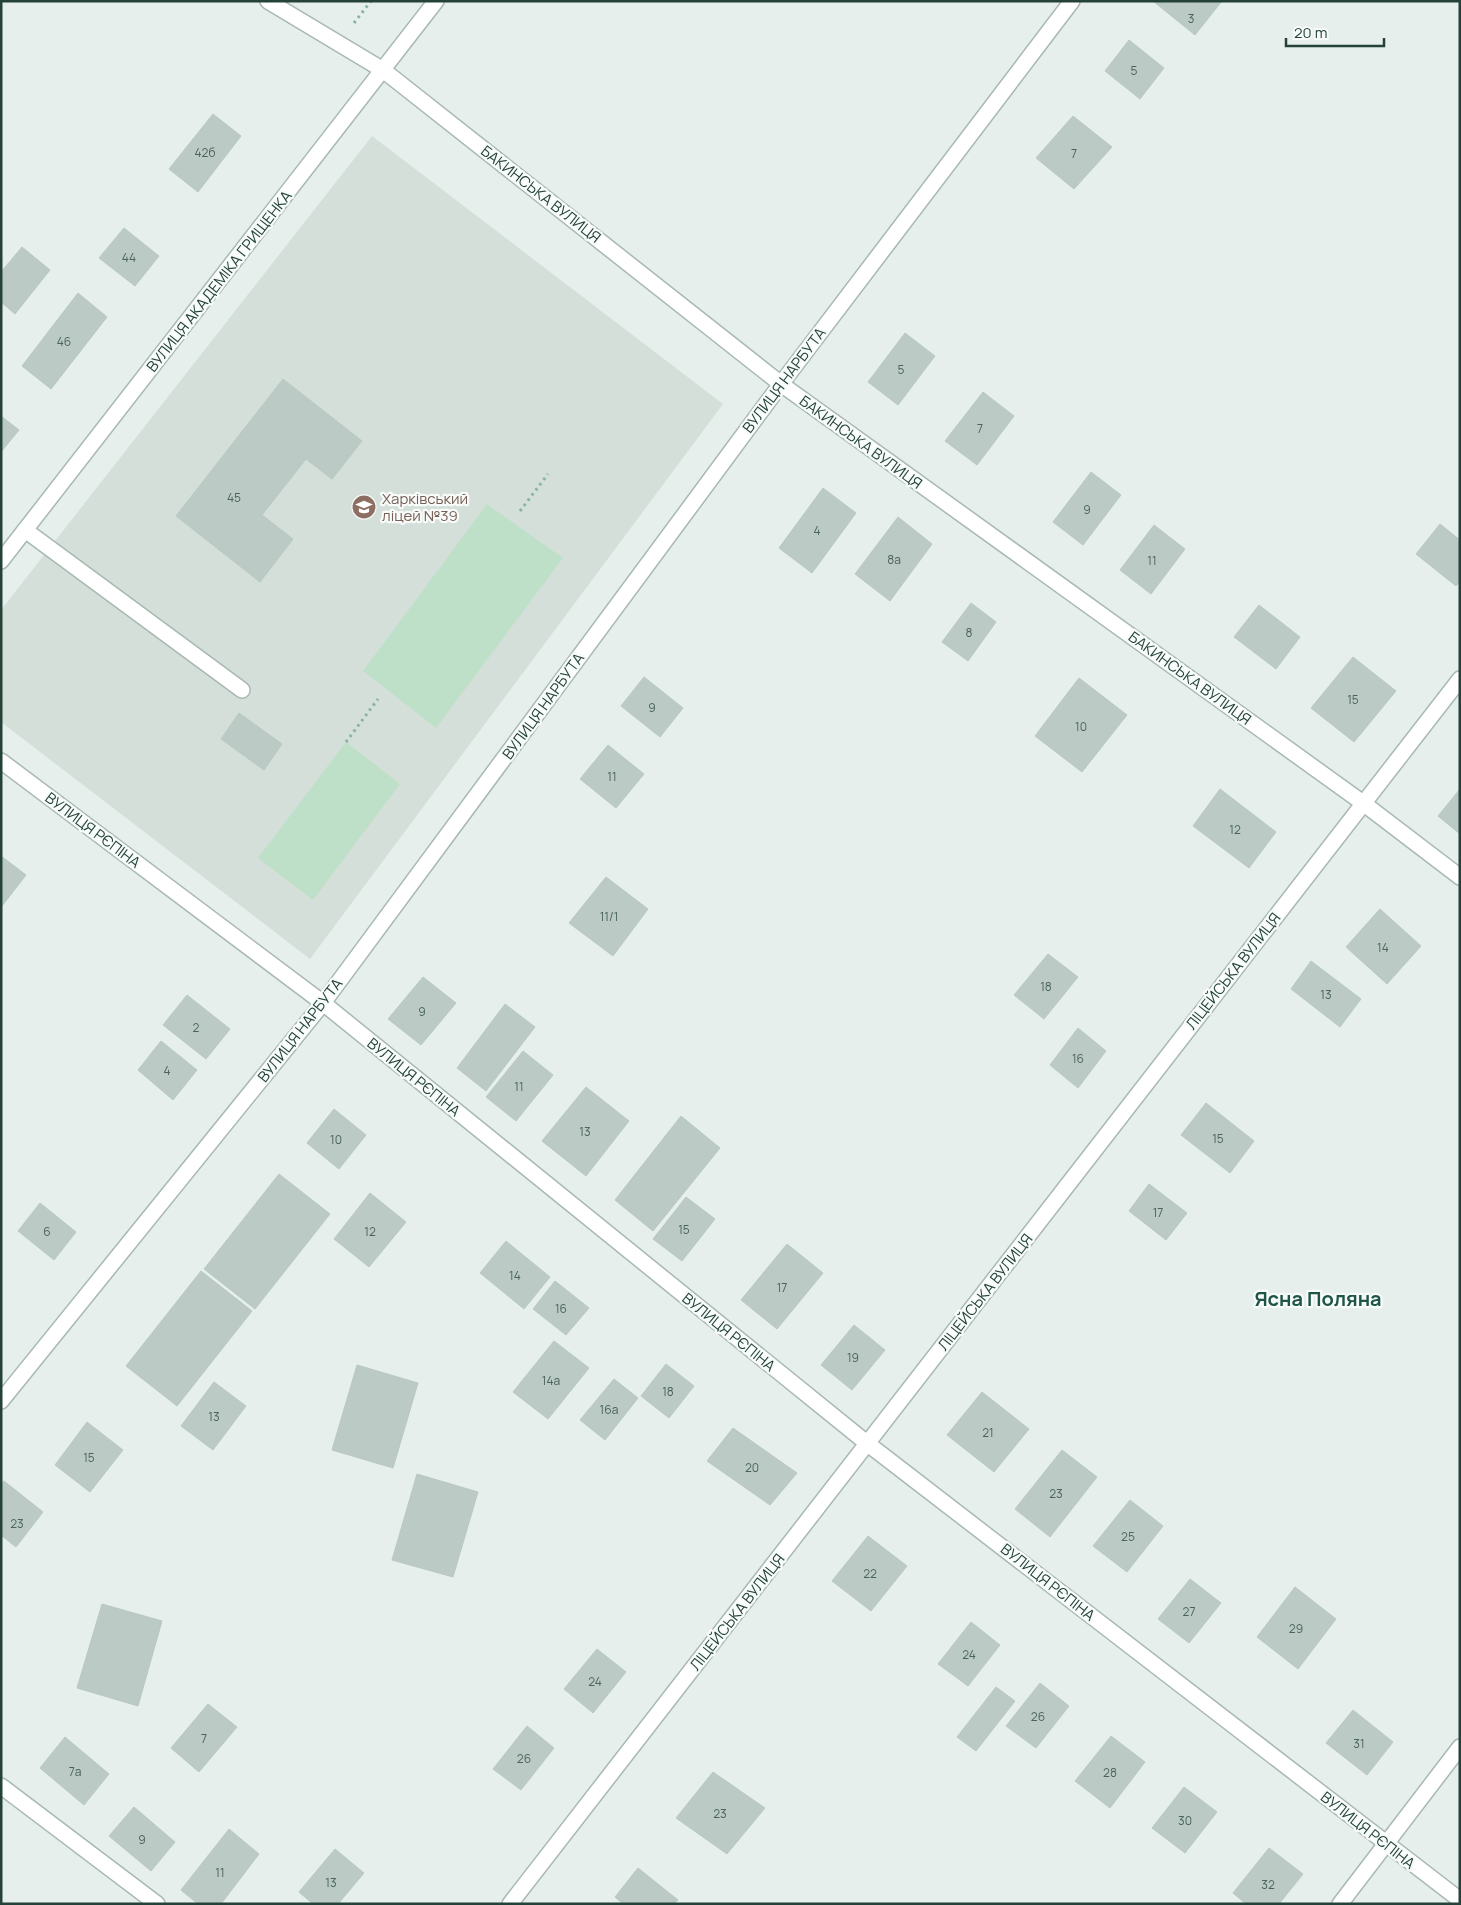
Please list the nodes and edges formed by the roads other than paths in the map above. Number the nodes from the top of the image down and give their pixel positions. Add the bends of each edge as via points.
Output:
1 (268, 1) edge
2 (436, 1) edge
3 (1072, 1) edge
4 (383, 70) junction
5 (781, 384) junction
6 (25, 530) junction
7 (1, 561) edge
8 (1460, 679) edge
9 (242, 690) dead end
10 (1, 761) edge
11 (1363, 802) junction
12 (1460, 877) edge
13 (323, 1003) junction
14 (1, 1401) edge
15 (868, 1444) junction
16 (1460, 1747) edge
17 (1, 1786) edge
18 (1386, 1844) junction
19 (1460, 1900) edge
20 (157, 1904) edge
21 (510, 1904) edge
22 (1340, 1904) edge

1 - 4 street, БАКИНСЬКА ВУЛИЦЯ
2 - 4 street, ВУЛИЦЯ АКАДЕМІКА ГРИЩЕНКА
3 - 5 street, ВУЛИЦЯ НАРБУТА
4 - 5 street, БАКИНСЬКА ВУЛИЦЯ
4 - 6 street, ВУЛИЦЯ АКАДЕМІКА ГРИЩЕНКА
5 - 11 street, БАКИНСЬКА ВУЛИЦЯ
5 - 13 street, ВУЛИЦЯ НАРБУТА
6 - 7 street, ВУЛИЦЯ АКАДЕМІКА ГРИЩЕНКА
6 - 9 street
8 - 11 street, ЛІЦЕЙСЬКА ВУЛИЦЯ
10 - 13 street, ВУЛИЦЯ РЄПІНА
11 - 12 street, БАКИНСЬКА ВУЛИЦЯ
11 - 15 street, ЛІЦЕЙСЬКА ВУЛИЦЯ
13 - 14 street, ВУЛИЦЯ НАРБУТА
13 - 15 street, ВУЛИЦЯ РЄПІНА
15 - 18 street, ВУЛИЦЯ РЄПІНА
15 - 21 street, ЛІЦЕЙСЬКА ВУЛИЦЯ
16 - 18 street
17 - 20 street
18 - 19 street, ВУЛИЦЯ РЄПІНА
18 - 22 street

